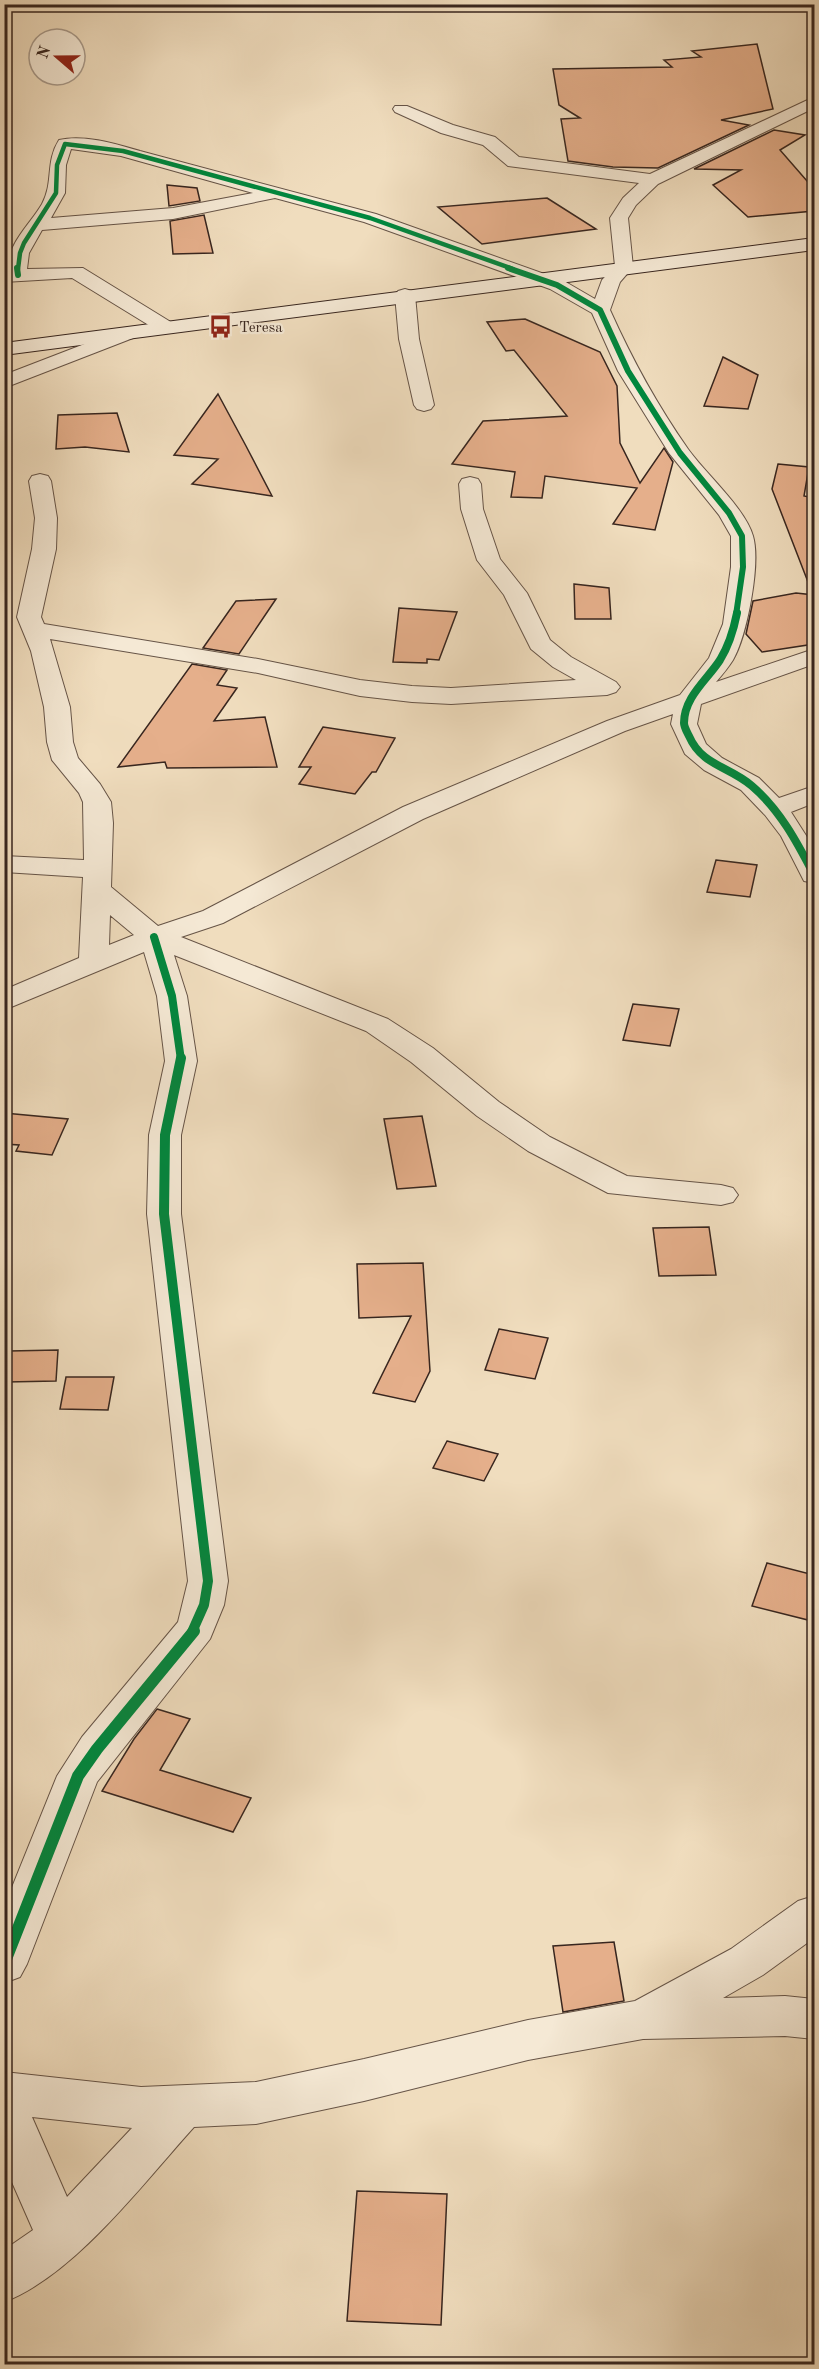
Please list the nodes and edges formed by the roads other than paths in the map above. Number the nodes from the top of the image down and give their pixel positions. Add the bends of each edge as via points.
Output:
1 (814, 102) edge
2 (401, 109) dead end
3 (651, 180) junction
4 (279, 193) junction
5 (39, 225) junction
6 (814, 244) edge
7 (624, 267) junction
8 (11, 275) edge
9 (539, 278) junction
10 (405, 295) junction
11 (600, 310) junction
12 (167, 328) junction
13 (126, 334) junction
14 (4, 350) edge
15 (4, 382) edge
16 (424, 405) dead end
17 (40, 481) dead end
18 (470, 484) dead end
19 (32, 629) junction
20 (814, 656) edge
21 (605, 686) junction
22 (690, 699) junction
23 (650, 713) junction
24 (814, 794) edge
25 (776, 809) junction
26 (4, 864) edge
27 (814, 875) edge
28 (97, 880) junction
29 (154, 936) junction
30 (94, 963) junction
31 (4, 1001) edge
32 (721, 1195) dead end
33 (814, 1914) edge
34 (4, 1964) edge
35 (643, 2019) junction
36 (814, 2019) edge
37 (4, 2093) edge
38 (183, 2106) junction
39 (4, 2108) edge
40 (61, 2238) junction
41 (4, 2279) edge

1 - 3 street
2 - 3 street via 447,129 489,141 514,162
3 - 7 street via 619,218
4 - 5 street via 160,215
4 - 5 street via 110,147 65,144 57,162 57,191
4 - 9 street via 370,218
5 - 8 street via 21,246
6 - 7 street
7 - 9 street
7 - 11 street via 611,280
8 - 12 street via 76,272
9 - 10 street
9 - 11 street via 569,290
10 - 12 street
10 - 16 street via 409,339
11 - 22 street via 628,372 680,453 729,513 742,536 735,624 721,659
12 - 13 street
13 - 14 street
13 - 15 street
17 - 19 street via 46,518 44,549 29,617
18 - 21 street via 472,509 489,560 515,593 540,644 562,662
19 - 21 street via 412,694 461,696
19 - 28 street via 43,651 65,760 97,802
20 - 22 street
21 - 23 street
22 - 23 street
22 - 25 street via 684,724 694,748 713,764 750,784
23 - 29 street via 413,813 213,917
24 - 25 street
25 - 27 street
26 - 28 street
28 - 29 street
28 - 30 street
29 - 30 street
29 - 32 street via 376,1024 538,1143 620,1186
29 - 34 street via 172,996 181,1061 165,1135 164,1215 208,1581 196,1628 78,1776
30 - 31 street
33 - 35 street via 747,1962
35 - 36 street
35 - 38 street via 528,2040 256,2103
37 - 38 street via 141,2108
38 - 40 street
39 - 40 street
40 - 41 street

